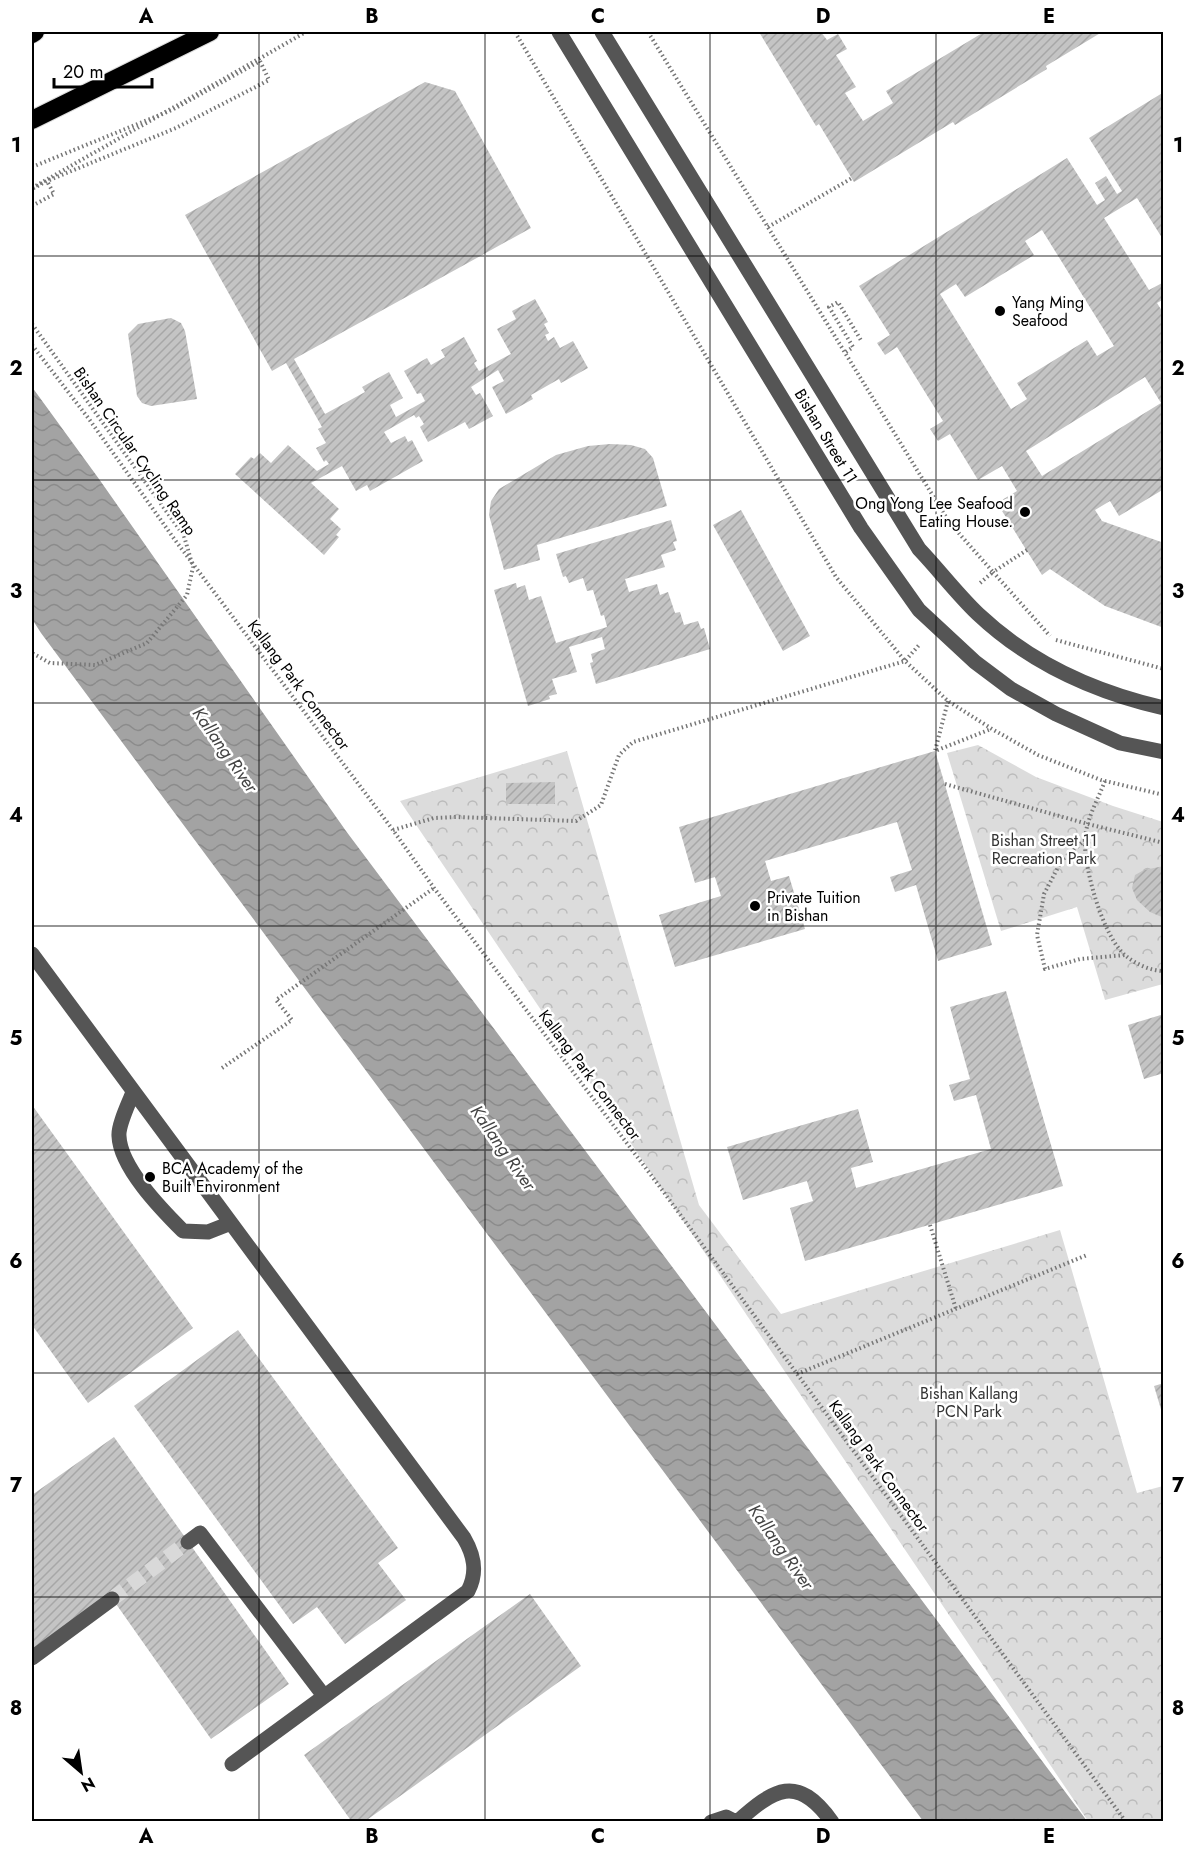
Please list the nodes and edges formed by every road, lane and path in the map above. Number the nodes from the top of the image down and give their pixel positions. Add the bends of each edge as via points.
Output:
1 (210, 32) edge
2 (306, 32) edge
3 (559, 32) edge
4 (602, 32) edge
5 (648, 32) edge
6 (32, 120) edge
7 (32, 167) edge
8 (852, 178) dead end
9 (47, 181) junction
10 (32, 189) edge
11 (32, 206) edge
12 (768, 227) junction
13 (32, 324) edge
14 (862, 342) dead end
15 (32, 345) edge
16 (846, 352) junction
17 (1027, 550) dead end
18 (993, 572) junction
19 (32, 652) edge
20 (905, 661) dead end
21 (1164, 669) edge
22 (948, 701) dead end
23 (1164, 708) edge
24 (992, 729) dead end
25 (1164, 753) edge
26 (1105, 781) dead end
27 (945, 784) dead end
28 (1088, 824) junction
29 (393, 830) junction
30 (1085, 840) junction
31 (1164, 843) edge
32 (434, 888) junction
33 (32, 954) edge
34 (1125, 955) junction
35 (1164, 971) edge
36 (222, 1068) dead end
37 (133, 1092) junction
38 (231, 1223) junction
39 (930, 1225) dead end
40 (1087, 1255) dead end
41 (956, 1309) junction
42 (797, 1374) junction
43 (188, 1542) tunnel mouth
44 (112, 1599) tunnel mouth
45 (32, 1658) edge
46 (324, 1696) junction
47 (232, 1764) dead end
48 (711, 1821) edge
49 (736, 1821) edge
50 (832, 1821) edge
51 (1126, 1821) edge

1 - 6 highway
2 - 10 path
3 - 25 street, Bishan Street 11 via 861,528 919,610 1011,689 1120,743
4 - 23 street, Bishan Street 11 via 919,549 1001,634 1063,674 1125,699
5 - 12 path
7 - 9 path, bridge via 172,110 260,61 269,80 176,128
8 - 12 path
9 - 10 path, bridge
9 - 11 path via 54,194
12 - 16 path
13 - 19 path, Bishan Circular Cycling Ramp, bridge via 184,536 193,567 187,595 147,643 95,665 50,663
14 - 16 path via 838,302 829,308 854,347
15 - 29 path, Kallang Park Connector
16 - 18 path via 949,522
17 - 18 path
18 - 21 path via 1053,639
20 - 29 path via 633,742 619,755 601,805 576,821 434,818
22 - 24 path via 935,751
26 - 28 path
27 - 28 path
28 - 30 path
28 - 31 path
29 - 32 path, Kallang Park Connector
30 - 34 path via 1090,880 1104,924
30 - 34 path via 1062,860 1044,894 1037,935 1045,969 1080,959
32 - 36 path via 276,1000 292,1020
32 - 42 path, Kallang Park Connector
33 - 37 street
34 - 35 path via 1153,971
37 - 38 street
37 - 38 street via 118,1134 123,1156 157,1204 183,1231 208,1232
38 - 46 street via 464,1538 473,1559 474,1577 468,1591
39 - 41 path
40 - 41 path
41 - 42 path
42 - 51 path, Kallang Park Connector
43 - 46 street via 200,1533
44 - 45 street
46 - 47 street
48 - 49 street via 726,1817
49 - 50 street via 776,1792 807,1795 819,1803

